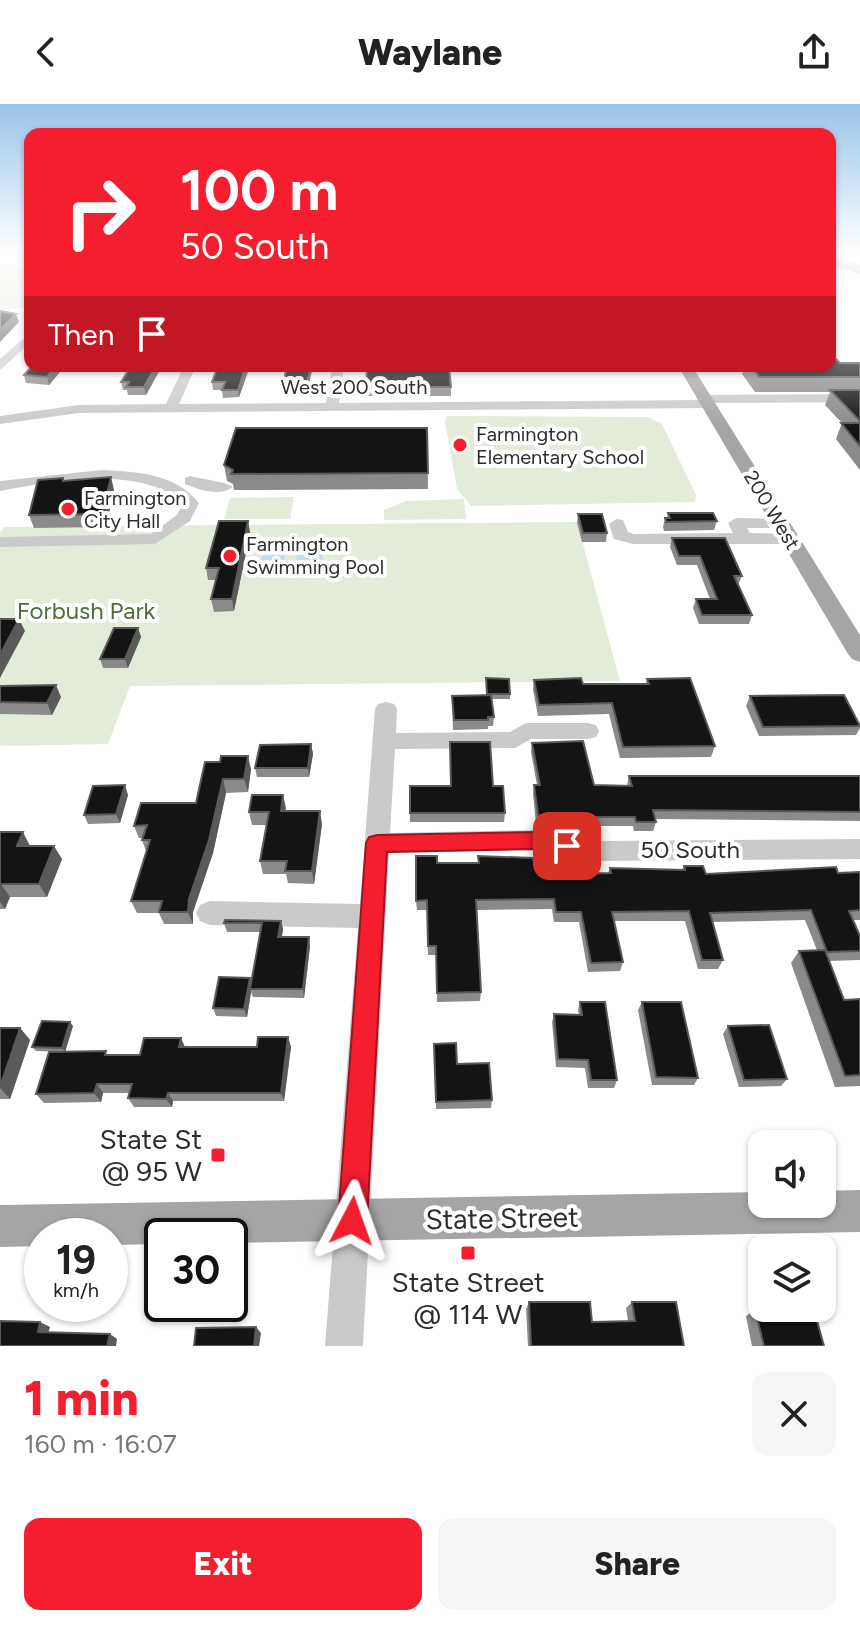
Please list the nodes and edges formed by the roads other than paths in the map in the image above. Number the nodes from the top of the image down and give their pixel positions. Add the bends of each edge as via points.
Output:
1 (24, 340) edge
2 (0, 366) edge
3 (187, 372) edge
4 (337, 372) edge
5 (689, 372) edge
6 (860, 398) edge
7 (707, 402) junction
8 (332, 407) junction
9 (171, 408) junction
10 (0, 420) edge
11 (190, 481) dead end
12 (0, 486) edge
13 (225, 487) edge
14 (617, 524) dead end
15 (785, 531) junction
16 (0, 542) edge
17 (860, 654) edge
18 (386, 709) dead end
19 (588, 731) dead end
20 (383, 741) junction
21 (377, 843) junction
22 (860, 849) edge
23 (210, 913) dead end
24 (373, 916) junction
25 (860, 1211) edge
26 (352, 1221) junction
27 (0, 1226) edge
28 (344, 1346) edge

1 - 2 street
3 - 9 street
4 - 8 street
5 - 7 main road, 200 West
6 - 7 street, West 200 South
7 - 8 street, West 200 South
7 - 15 main road, 200 West
8 - 9 street, West 200 South
9 - 10 street, West 200 South via 79,409
11 - 13 street
12 - 16 street via 70,476 144,478 177,488 191,503 184,518 155,539
14 - 15 street via 620,535 633,539 744,538 736,523
15 - 17 main road, 200 West
18 - 20 street
19 - 20 street via 526,731 515,740
20 - 21 street
21 - 22 street, 50 South via 539,840 594,851
21 - 24 street
23 - 24 street
24 - 26 street
25 - 26 main road, State Street
26 - 27 main road, State Street
26 - 28 street

